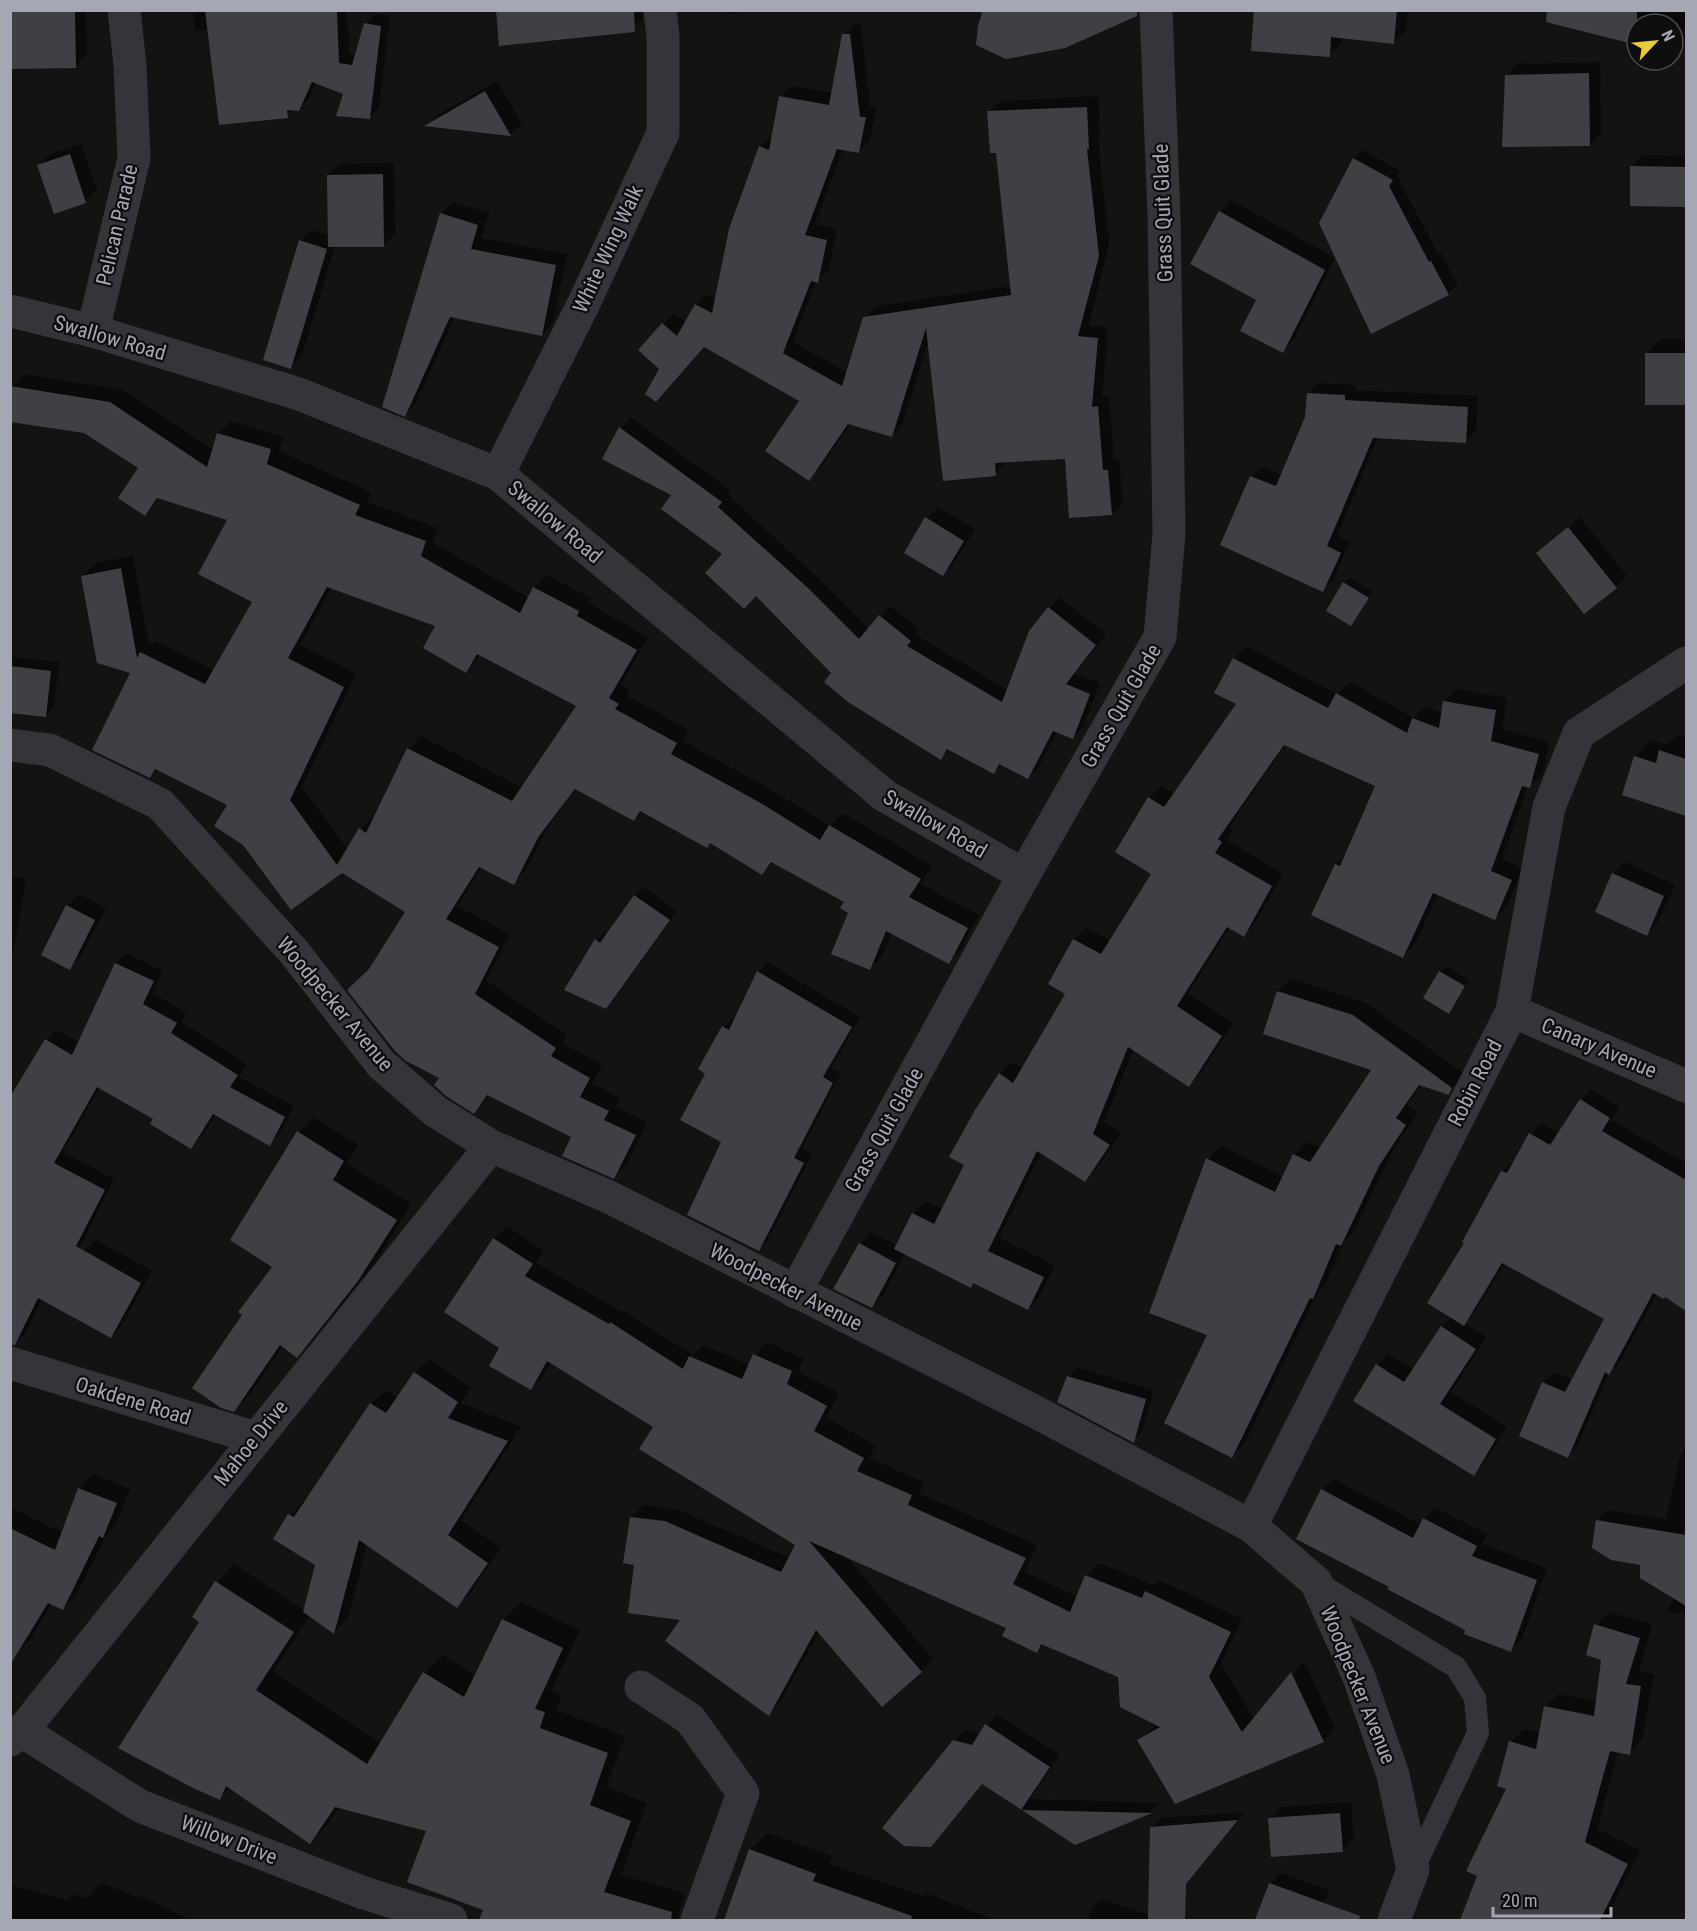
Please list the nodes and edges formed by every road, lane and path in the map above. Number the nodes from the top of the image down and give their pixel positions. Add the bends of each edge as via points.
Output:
1 (124, 10) edge
2 (660, 10) edge
3 (1156, 10) edge
4 (10, 311) edge
5 (93, 331) junction
6 (498, 474) junction
7 (1686, 663) edge
8 (10, 745) edge
9 (1024, 875) junction
10 (1512, 1011) junction
11 (1686, 1086) edge
12 (491, 1146) junction
13 (795, 1292) junction
14 (10, 1364) edge
15 (256, 1438) junction
16 (1251, 1526) junction
17 (1316, 1582) junction
18 (641, 1687) dead end
19 (16, 1735) edge
20 (1413, 1870) junction
21 (451, 1920) edge
22 (697, 1920) edge
23 (1394, 1920) edge

1 - 5 street, Pelican Parade via 134,158
2 - 6 street, White Wing Walk via 663,133
3 - 9 street, Grass Quit Glade via 1169,534 1160,637
4 - 5 street, Swallow Road
5 - 6 street, Swallow Road via 299,394
6 - 9 street, Swallow Road via 885,796
7 - 10 street, Robin Road via 1579,733 1549,807
8 - 12 street, Woodpecker Avenue via 50,750 160,804 294,952 381,1064 435,1111
9 - 13 street, Grass Quit Glade
10 - 11 street, Canary Avenue
10 - 16 street, Robin Road
12 - 13 street, Woodpecker Avenue via 609,1197
12 - 15 street, Mahoe Drive
13 - 16 street, Woodpecker Avenue via 1032,1410
14 - 15 street, Oakdene Road
15 - 19 street, Mahoe Drive
16 - 17 street, Woodpecker Avenue
17 - 20 street, Woodpecker Avenue via 1359,1677 1393,1775
17 - 20 lane via 1456,1667 1475,1698 1478,1733
18 - 22 street via 690,1719 743,1793
19 - 21 street, Willow Drive via 140,1806 364,1893
20 - 23 street

